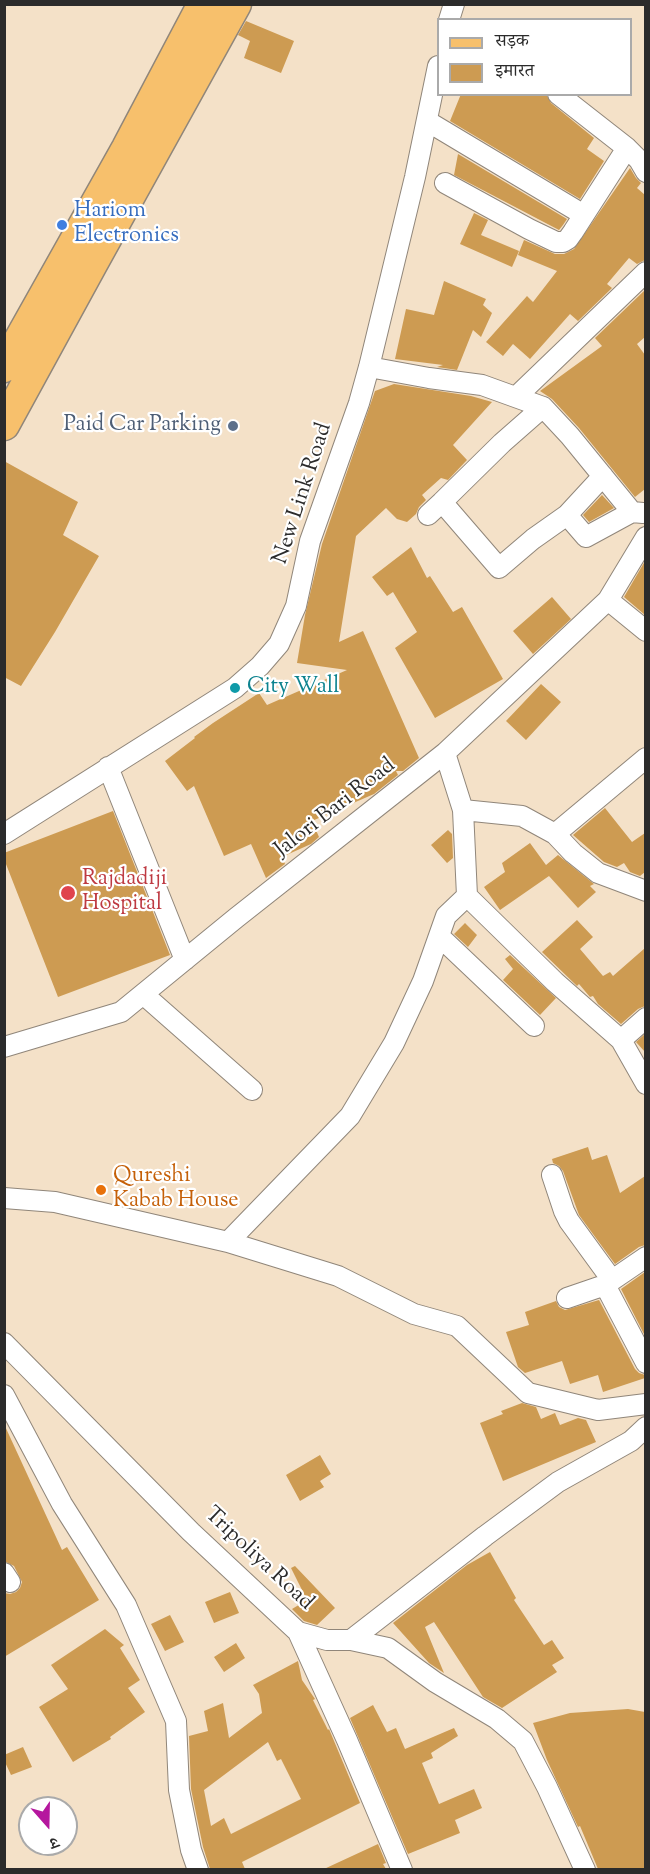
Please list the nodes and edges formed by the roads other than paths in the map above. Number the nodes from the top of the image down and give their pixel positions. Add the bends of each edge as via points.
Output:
1 (203, 4) edge
2 (236, 4) edge
3 (437, 71) edge
4 (561, 96) edge
5 (427, 121) junction
6 (639, 157) edge
7 (445, 183) dead end
8 (584, 215) junction
9 (645, 272) edge
10 (4, 367) edge
11 (369, 367) junction
12 (516, 397) junction
13 (543, 408) junction
14 (4, 425) edge
15 (603, 476) junction
16 (639, 513) edge
17 (567, 515) junction
18 (645, 537) edge
19 (608, 600) junction
20 (645, 632) edge
21 (445, 753) junction
22 (645, 758) edge
23 (108, 767) junction
24 (463, 810) junction
25 (4, 834) edge
26 (555, 834) junction
27 (645, 891) edge
28 (467, 896) junction
29 (439, 936) junction
30 (185, 960) junction
31 (143, 994) junction
32 (645, 1018) edge
33 (534, 1026) dead end
34 (621, 1040) junction
35 (4, 1047) edge
36 (645, 1084) edge
37 (252, 1090) dead end
38 (552, 1175) dead end
39 (4, 1198) edge
40 (228, 1242) junction
41 (645, 1257) edge
42 (608, 1283) junction
43 (567, 1298) dead end
44 (4, 1343) edge
45 (645, 1363) edge
46 (4, 1395) edge
47 (645, 1404) edge
48 (10, 1420) edge
49 (645, 1427) edge
50 (297, 1632) junction
51 (351, 1640) junction
52 (198, 1869) edge
53 (402, 1869) edge
54 (585, 1869) edge

1 - 10 main road
2 - 14 main road
3 - 5 street, New Link Road
4 - 6 street
5 - 8 street
5 - 11 street, New Link Road
6 - 8 street
7 - 8 street via 556,242 568,239
9 - 12 street
11 - 12 street via 482,385
11 - 23 street, New Link Road via 310,541 296,606 279,644 235,688
12 - 13 street
13 - 15 street
13 - 17 street via 435,508 499,568
15 - 16 street
15 - 17 street
16 - 17 street via 586,537
18 - 19 street, Jalori Bari Road
19 - 20 street
19 - 21 street, Jalori Bari Road
21 - 24 street
21 - 30 street, Jalori Bari Road
22 - 26 street
23 - 25 street, New Link Road
23 - 30 street
24 - 26 street via 522,816
24 - 28 street
26 - 27 street via 598,873
28 - 29 street via 446,916
28 - 34 street
29 - 33 street
29 - 40 street via 394,1043 350,1116
30 - 31 street, Jalori Bari Road
31 - 35 street, Jalori Bari Road via 121,1012
31 - 37 street
32 - 34 street
34 - 36 street
38 - 42 street via 569,1221
39 - 40 street via 55,1202
40 - 47 street via 338,1276 414,1314 457,1326 528,1393 598,1410
41 - 42 street
42 - 43 street
42 - 45 street
44 - 50 street, Tripoliya Road via 191,1532
46 - 48 street
48 - 52 street via 126,1605 176,1721 179,1790
49 - 51 street via 631,1440 558,1482
50 - 51 street, Tripoliya Road via 327,1640
50 - 53 street
51 - 54 street, Tripoliya Road via 388,1648 497,1719 523,1741

